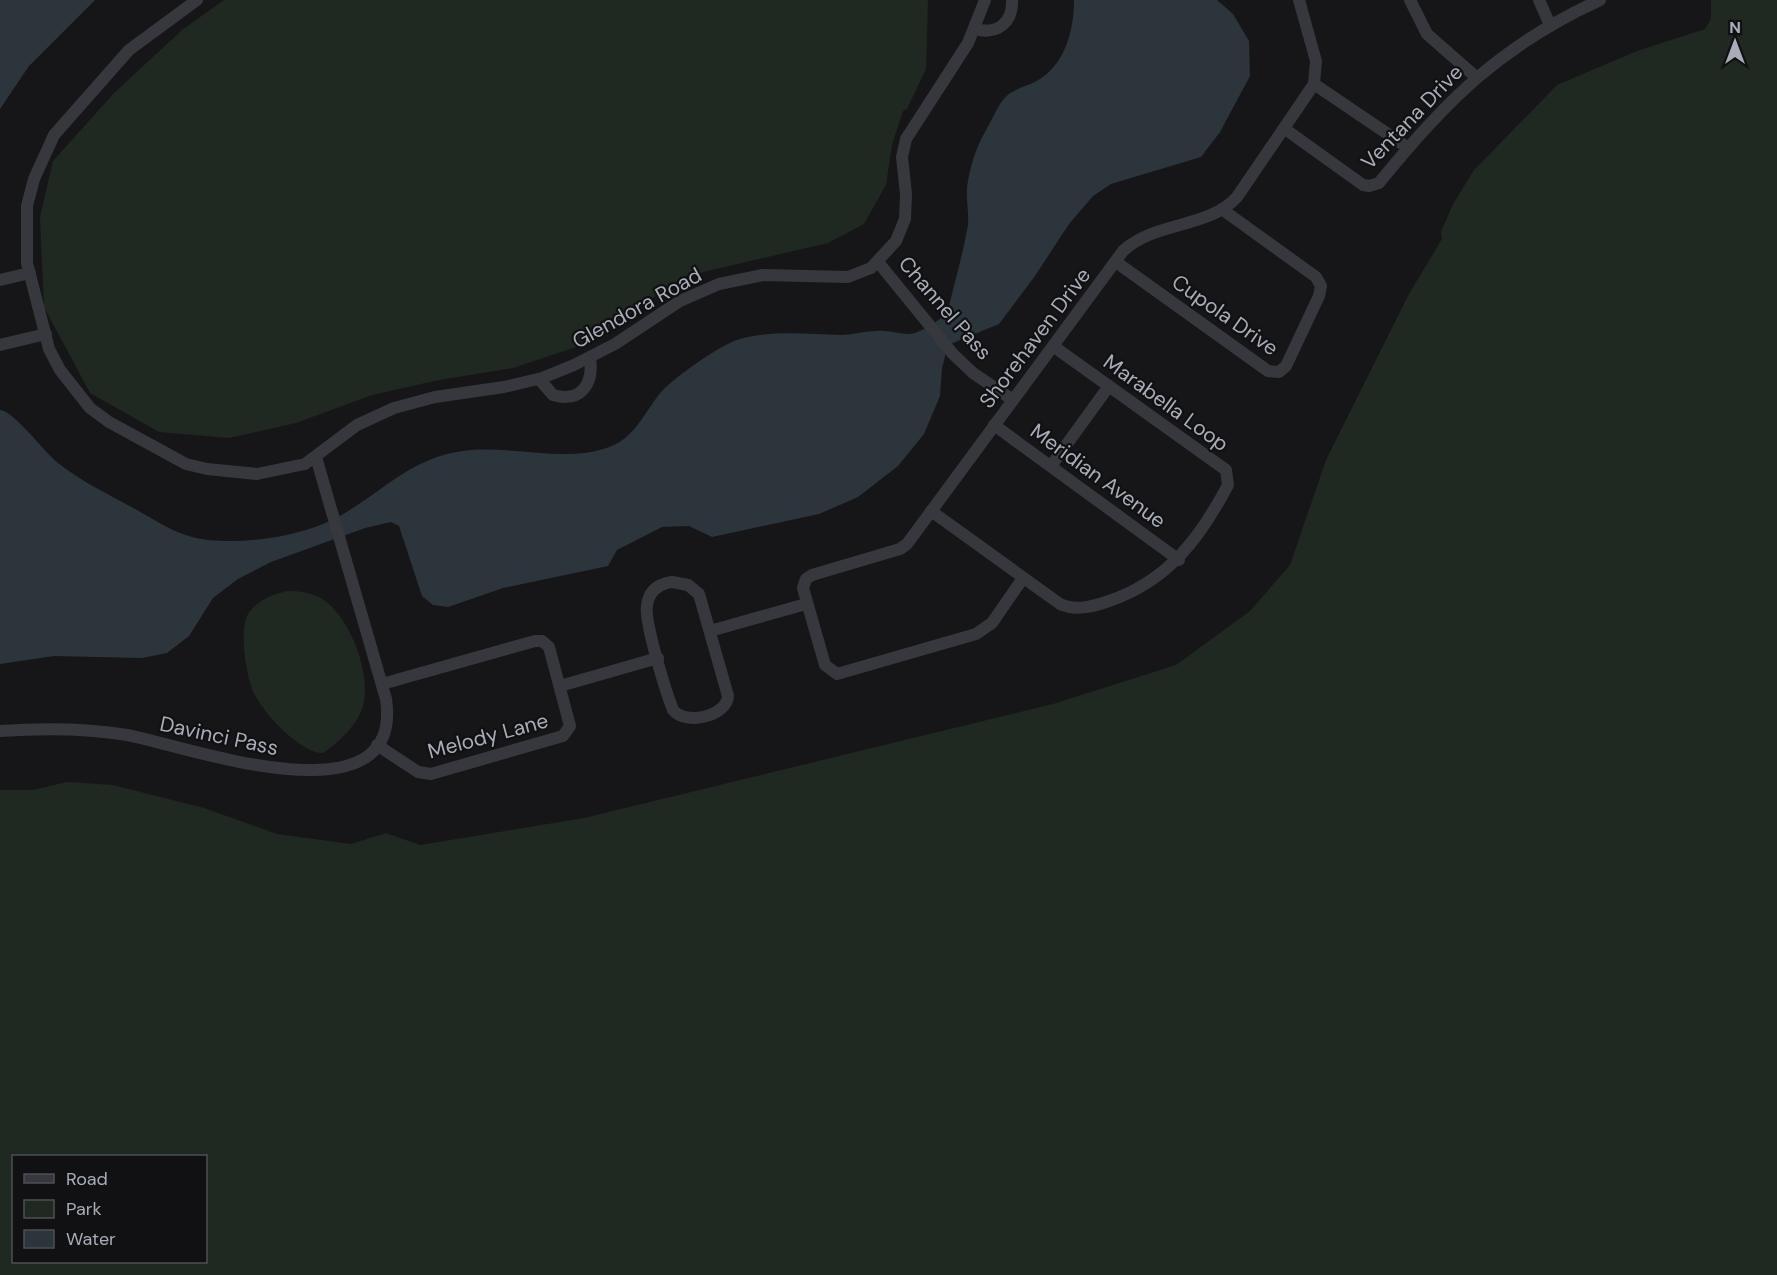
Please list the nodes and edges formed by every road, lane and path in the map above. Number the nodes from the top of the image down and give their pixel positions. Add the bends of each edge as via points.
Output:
1 (198, 0) edge
2 (985, 0) edge
3 (1012, 0) edge
4 (1299, 0) edge
5 (1410, 0) edge
6 (1539, 0) edge
7 (1600, 0) edge
8 (1550, 25) junction
9 (975, 29) junction
10 (1476, 78) junction
11 (1314, 84) junction
12 (1285, 129) junction
13 (1407, 147) junction
14 (1223, 210) junction
15 (878, 262) junction
16 (1116, 262) junction
17 (30, 273) junction
18 (0, 280) edge
19 (46, 334) junction
20 (0, 345) edge
21 (1053, 346) junction
22 (590, 358) junction
23 (538, 379) junction
24 (1109, 386) junction
25 (1013, 400) junction
26 (994, 425) junction
27 (316, 458) junction
28 (1051, 466) junction
29 (931, 511) junction
30 (1179, 560) junction
31 (1023, 578) junction
32 (806, 603) junction
33 (710, 631) junction
34 (658, 658) junction
35 (382, 684) junction
36 (560, 686) junction
37 (0, 731) edge
38 (377, 745) junction

1 - 17 street, Glendora Road via 129,50 54,135 34,179 27,206 25,235
2 - 9 street, Glendora Road
3 - 9 street via 1010,16 1002,27 990,31
4 - 11 street via 1316,61
5 - 10 street via 1427,34
6 - 8 street
7 - 8 street, Ventana Drive
8 - 10 street, Ventana Drive
9 - 15 street, Glendora Road via 906,139 902,157 905,219 896,242
10 - 13 street, Ventana Drive
11 - 12 street, Shorehaven Drive
11 - 13 street
12 - 13 street, Ventana Drive via 1369,186 1379,183
12 - 14 street, Shorehaven Drive via 1237,197
14 - 16 street, Shorehaven Drive via 1148,234 1130,244
14 - 16 street, Cupola Drive via 1316,277 1321,286 1286,366 1279,372 1268,371
15 - 22 street, Glendora Road via 848,278 764,275 719,284 680,301
15 - 25 street, Channel Pass via 953,354
16 - 21 street, Shorehaven Drive
17 - 18 street
17 - 19 street, Glendora Road
19 - 20 street
19 - 27 street, Glendora Road via 60,369 90,408 186,464 257,474
21 - 24 street, Marabella Loop
21 - 25 street, Shorehaven Drive
22 - 23 street, Glendora Road
22 - 23 street via 591,378 584,389 573,395 553,395
23 - 27 street, Glendora Road via 394,408 357,425
24 - 28 street
24 - 30 street, Marabella Loop via 1228,475 1228,484 1213,513
25 - 26 street, Shorehaven Drive
26 - 28 street, Meridian Avenue
26 - 29 street, Shorehaven Drive
27 - 35 street
28 - 30 street, Meridian Avenue
29 - 31 street, Marabella Loop
29 - 32 street, Shorehaven Drive via 900,549 808,577 803,588
30 - 31 street, Marabella Loop via 1142,587 1084,608 1067,607
31 - 32 street via 992,623 976,634 842,674 833,673 825,665
32 - 33 street
33 - 34 street via 696,591 679,582 661,585 652,592 646,608
33 - 34 street via 728,696 721,710 690,719 676,714
34 - 36 street
35 - 36 street via 538,640 549,647
35 - 38 street via 387,710
36 - 38 street, Melody Lane via 570,726 563,736 431,774 418,772
37 - 38 street, Davinci Pass via 45,728 128,735 278,770 353,765

